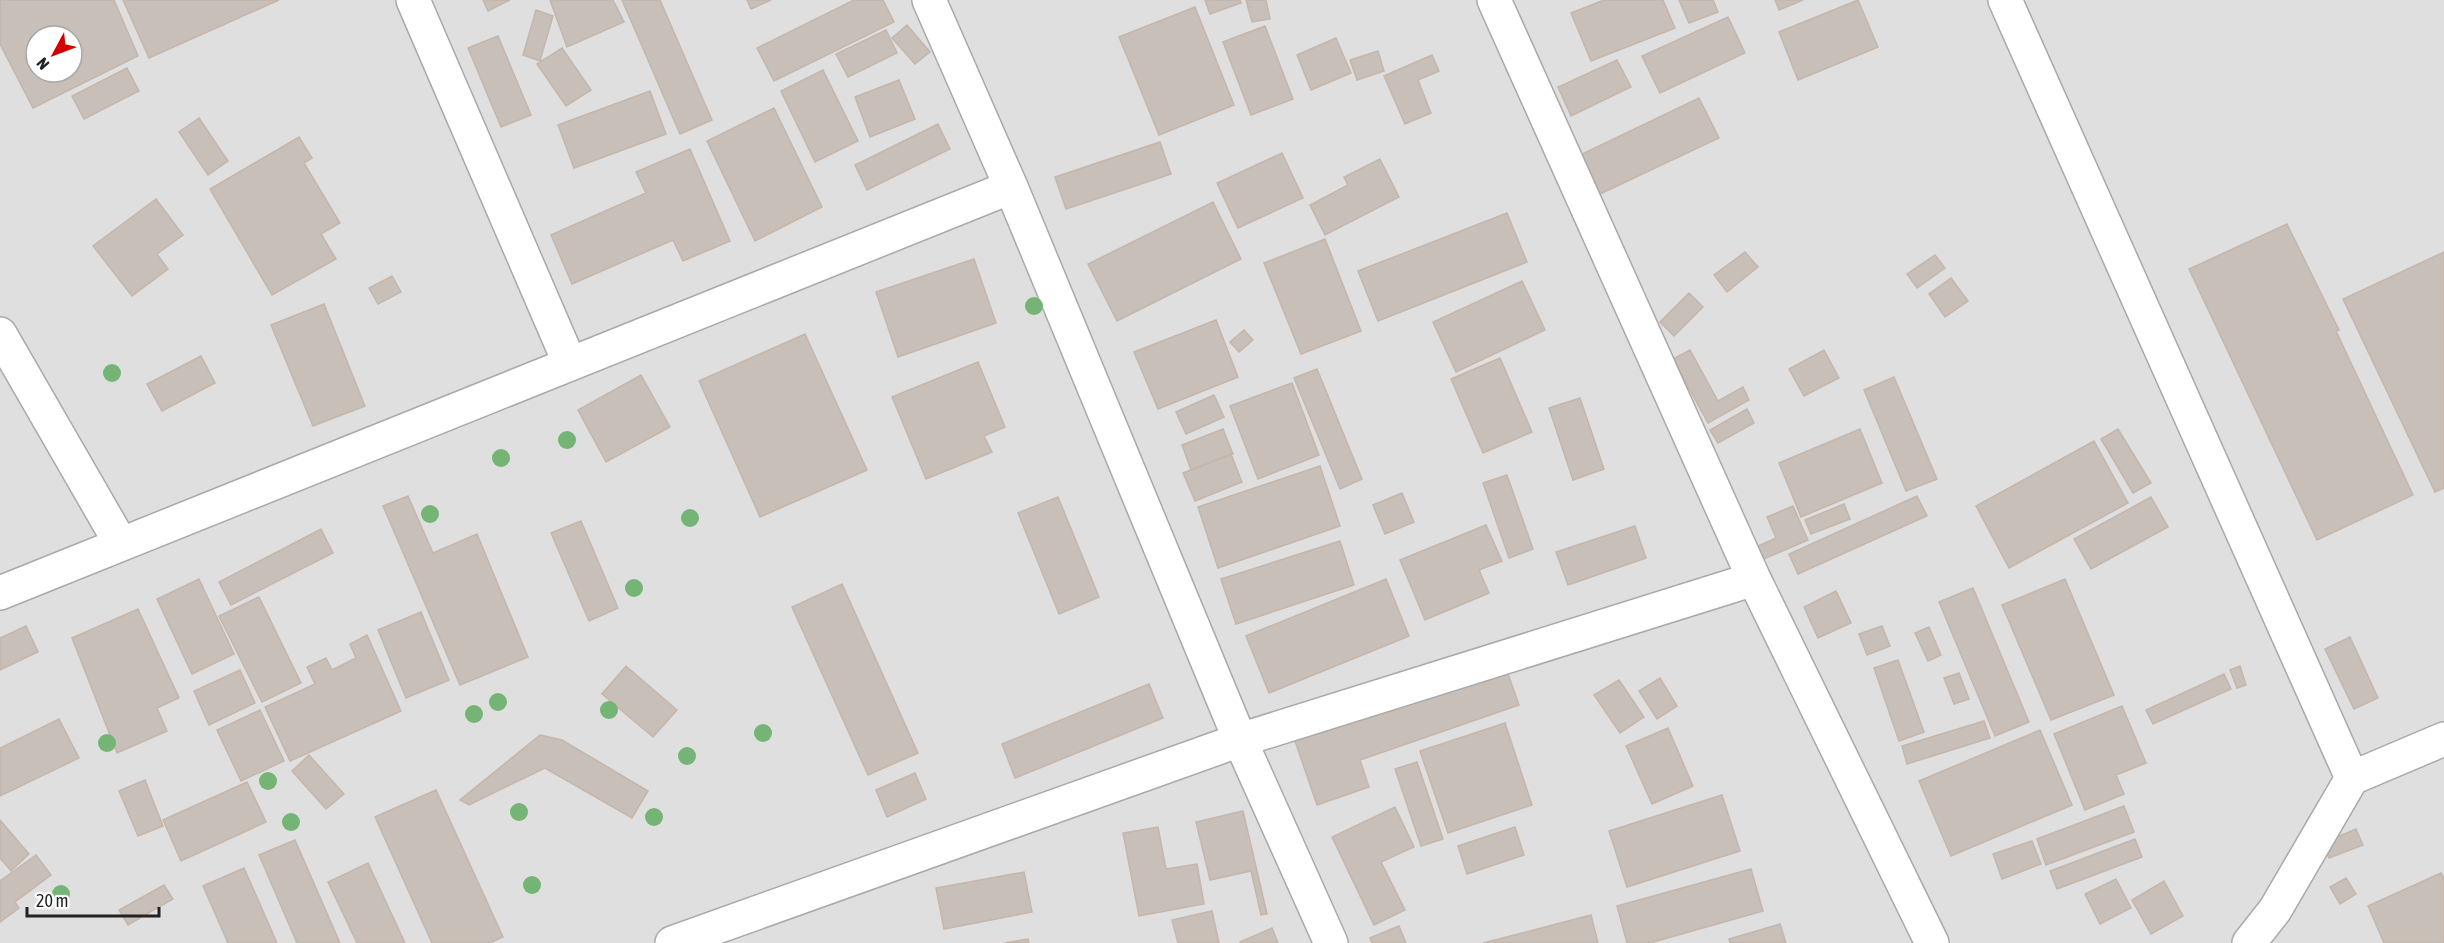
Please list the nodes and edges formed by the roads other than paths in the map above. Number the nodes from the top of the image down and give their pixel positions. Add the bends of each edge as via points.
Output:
1 (413, 0) edge
2 (929, 0) edge
3 (1494, 0) edge
4 (2005, 0) edge
5 (1011, 187) junction
6 (0, 334) edge
7 (570, 364) junction
8 (121, 544) junction
9 (1754, 579) junction
10 (0, 593) edge
11 (2444, 739) edge
12 (1240, 740) junction
13 (2352, 778) junction
14 (672, 943) edge
15 (1331, 943) edge
16 (1932, 943) edge
17 (2249, 943) edge

1 - 7 street
2 - 5 street
3 - 9 street
4 - 13 street
5 - 7 street
5 - 12 street
6 - 8 street
7 - 8 street
8 - 10 street
9 - 12 street
9 - 16 street
11 - 13 street
12 - 14 street
12 - 15 street
13 - 17 street via 2275,910

